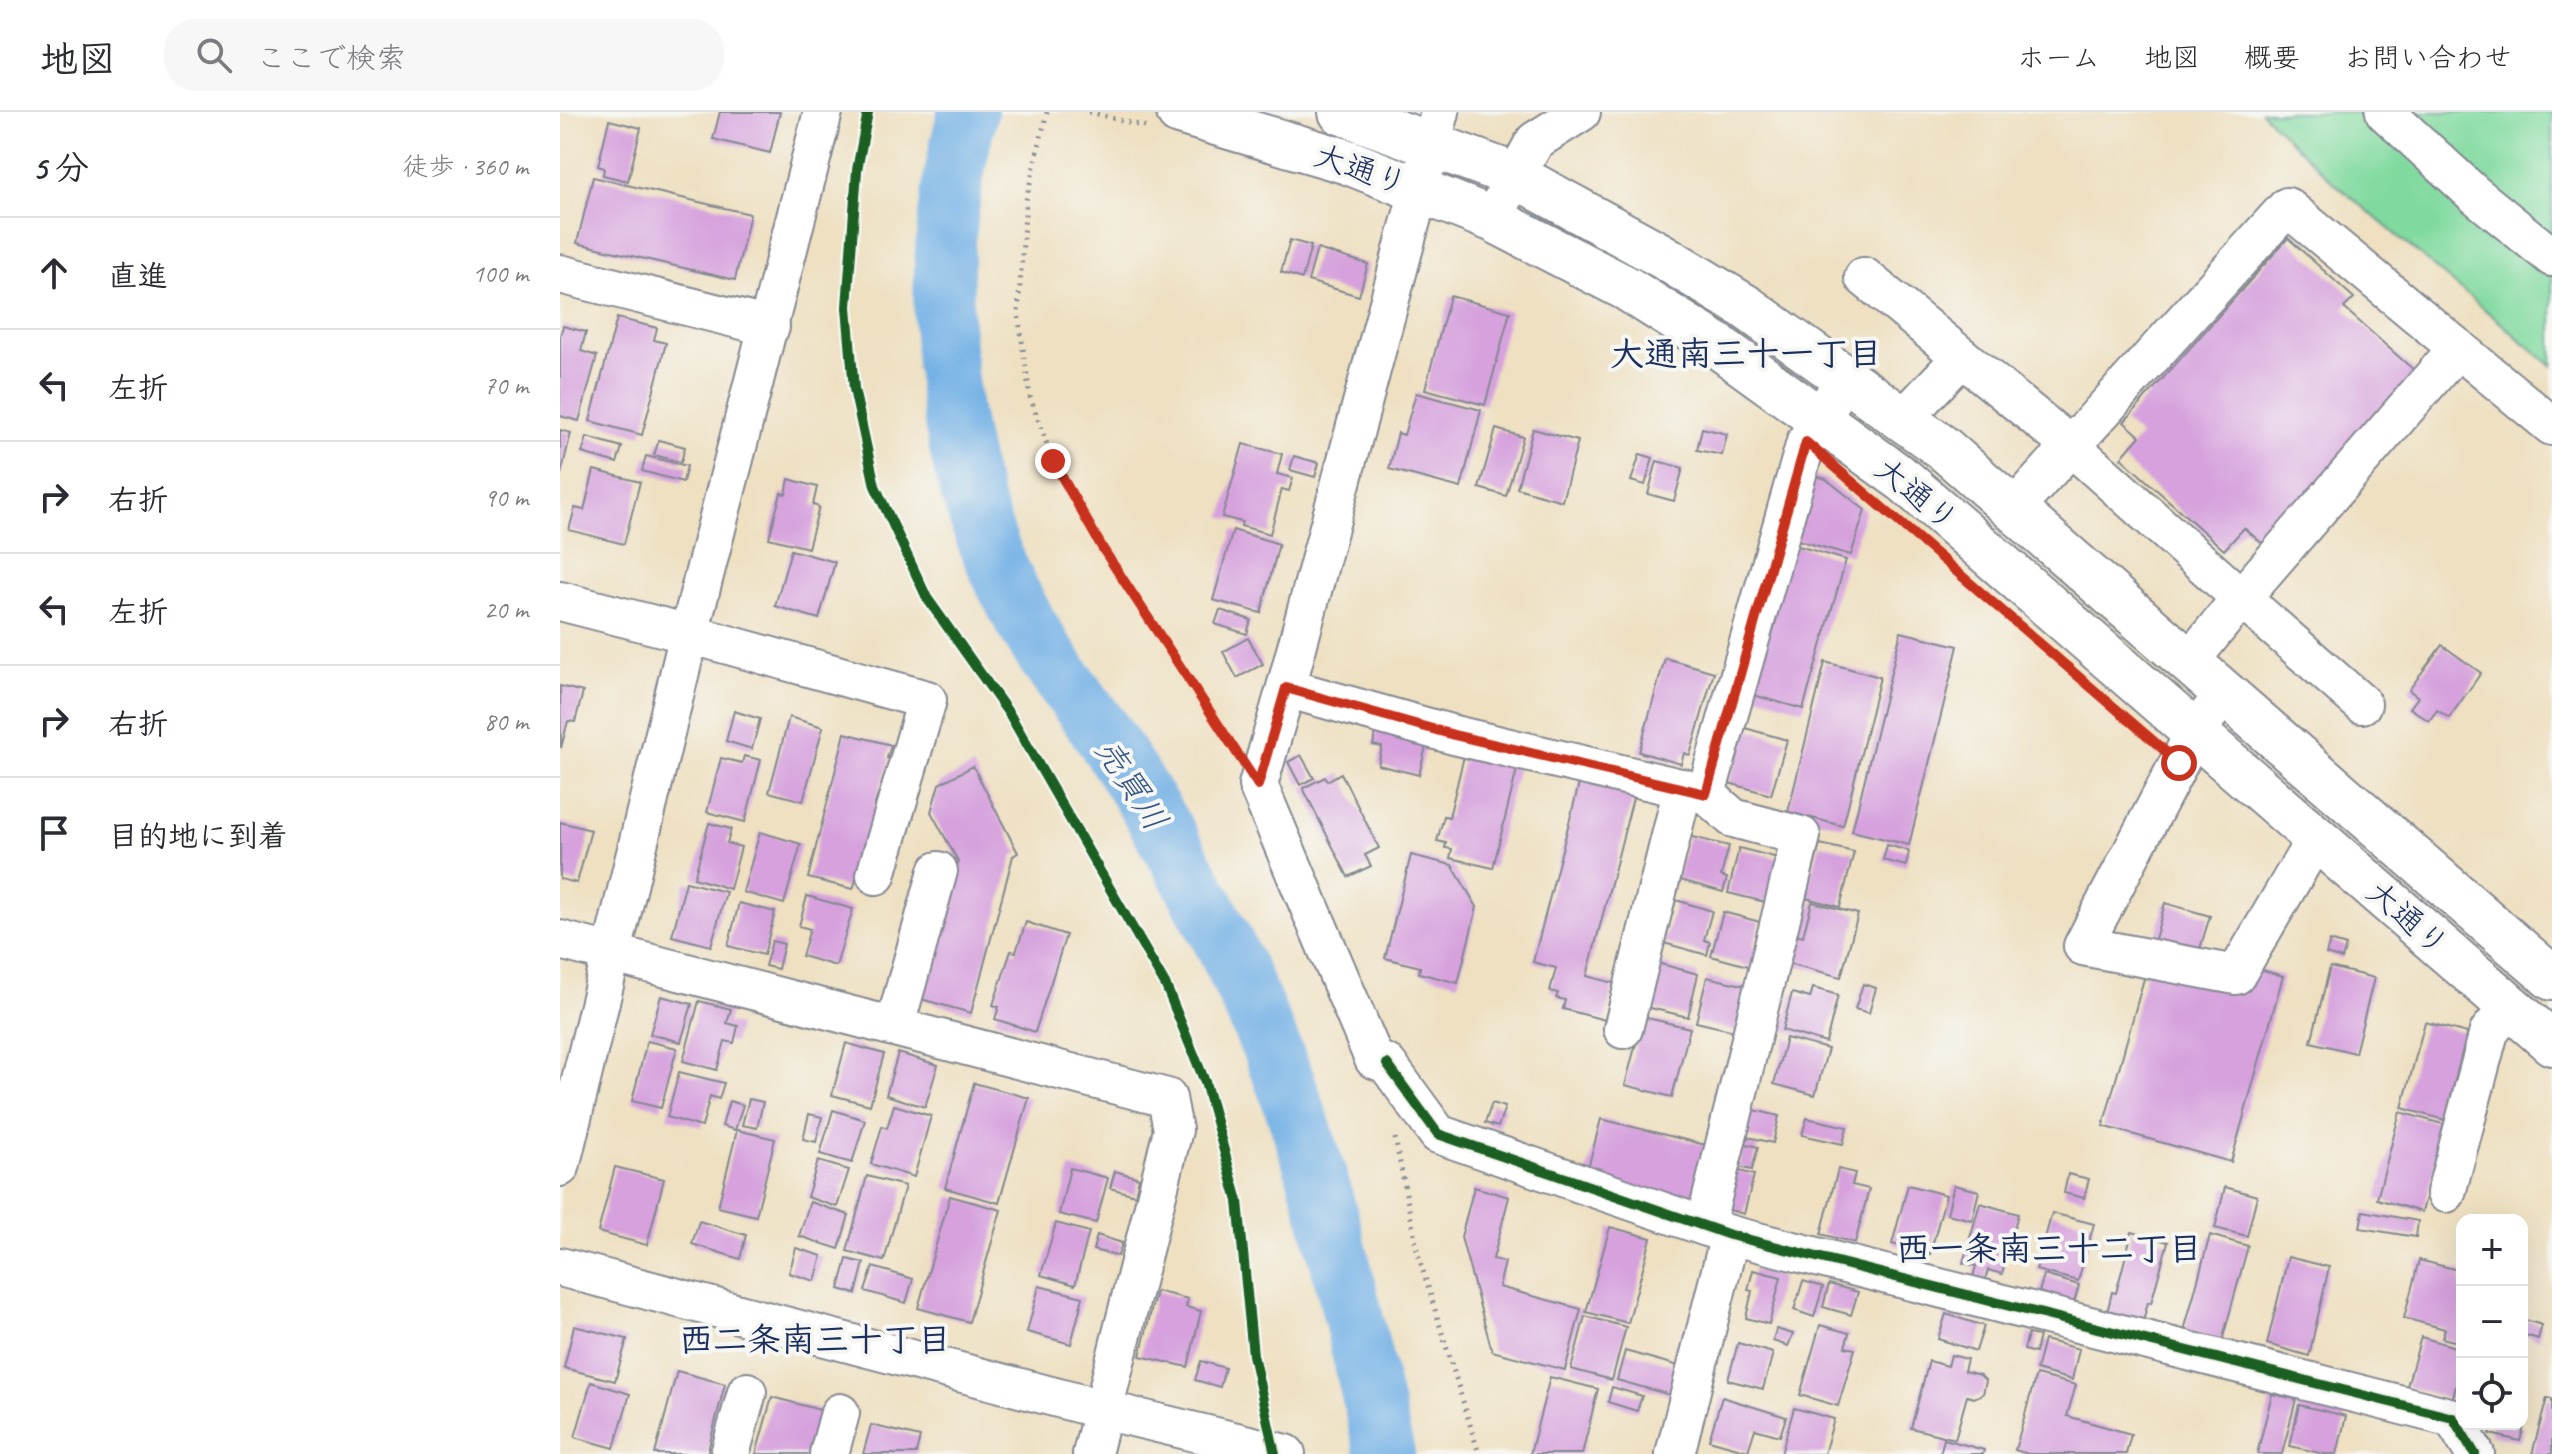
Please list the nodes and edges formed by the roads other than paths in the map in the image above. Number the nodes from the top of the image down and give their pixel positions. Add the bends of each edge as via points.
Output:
1 (823, 112) edge
2 (1179, 112) edge
3 (1341, 112) edge
4 (1581, 112) edge
5 (2385, 112) edge
6 (1436, 128) edge
7 (1514, 175) junction
8 (1419, 190) junction
9 (1492, 219) junction
10 (2552, 257) edge
11 (560, 274) edge
12 (1864, 277) dead end
13 (770, 327) junction
14 (2458, 348) junction
15 (1962, 357) junction
16 (1845, 378) junction
17 (1819, 418) junction
18 (1903, 419) junction
19 (2552, 426) edge
20 (2072, 447) junction
21 (2013, 510) junction
22 (2241, 598) junction
23 (560, 601) edge
24 (689, 634) junction
25 (2189, 662) junction
26 (1286, 688) junction
27 (2225, 693) junction
28 (2362, 704) dead end
29 (2195, 732) junction
30 (1694, 791) junction
31 (2316, 838) junction
32 (938, 871) dead end
33 (876, 875) dead end
34 (560, 940) edge
35 (612, 954) junction
36 (2552, 978) edge
37 (2510, 1006) junction
38 (895, 1025) junction
39 (1623, 1029) dead end
40 (2552, 1043) edge
41 (560, 1167) edge
42 (2446, 1193) dead end
43 (1718, 1231) junction
44 (560, 1267) edge
45 (747, 1392) dead end
46 (1104, 1410) junction
47 (840, 1413) dead end
48 (730, 1454) edge
49 (829, 1454) edge
50 (1092, 1454) edge
51 (1286, 1454) edge
52 (1675, 1454) edge
53 (2475, 1454) edge

1 - 13 street
2 - 8 highway, 大通り via 1348,162
3 - 6 highway, 大通り
4 - 7 street via 1535,141
5 - 10 street
6 - 7 highway, 大通り
6 - 8 street
7 - 9 street
7 - 16 highway, 大通り via 1746,307
8 - 9 highway, 大通り
8 - 26 street
9 - 17 highway, 大通り via 1626,288
11 - 13 street
12 - 15 street
13 - 24 street
14 - 19 street
14 - 20 street via 2287,207
14 - 22 street
15 - 18 street
15 - 20 street
16 - 17 street
16 - 18 highway, 大通り
17 - 29 highway, 大通り via 1905,481
17 - 30 street via 1806,442
18 - 21 highway, 大通り
20 - 21 street
20 - 22 street
21 - 25 highway, 大通り
22 - 25 street
22 - 28 street
23 - 24 street
24 - 33 street via 927,700
24 - 35 street
25 - 27 highway, 大通り
26 - 30 street via 1454,735
26 - 43 street via 1258,785 1374,1059 1387,1064 1438,1134
27 - 29 street
27 - 36 highway, 大通り
29 - 31 highway, 大通り
29 - 31 street via 2083,946 2236,975
30 - 39 street
30 - 43 street via 1733,818 1801,836
31 - 37 highway, 大通り
32 - 38 street
34 - 35 street
35 - 38 street
35 - 41 street
37 - 40 highway, 大通り
37 - 42 street via 2489,1032
38 - 46 street via 1167,1098 1173,1130
43 - 52 street
43 - 53 street via 2453,1418
44 - 46 street
45 - 48 street
46 - 50 street
46 - 51 street
47 - 49 street

